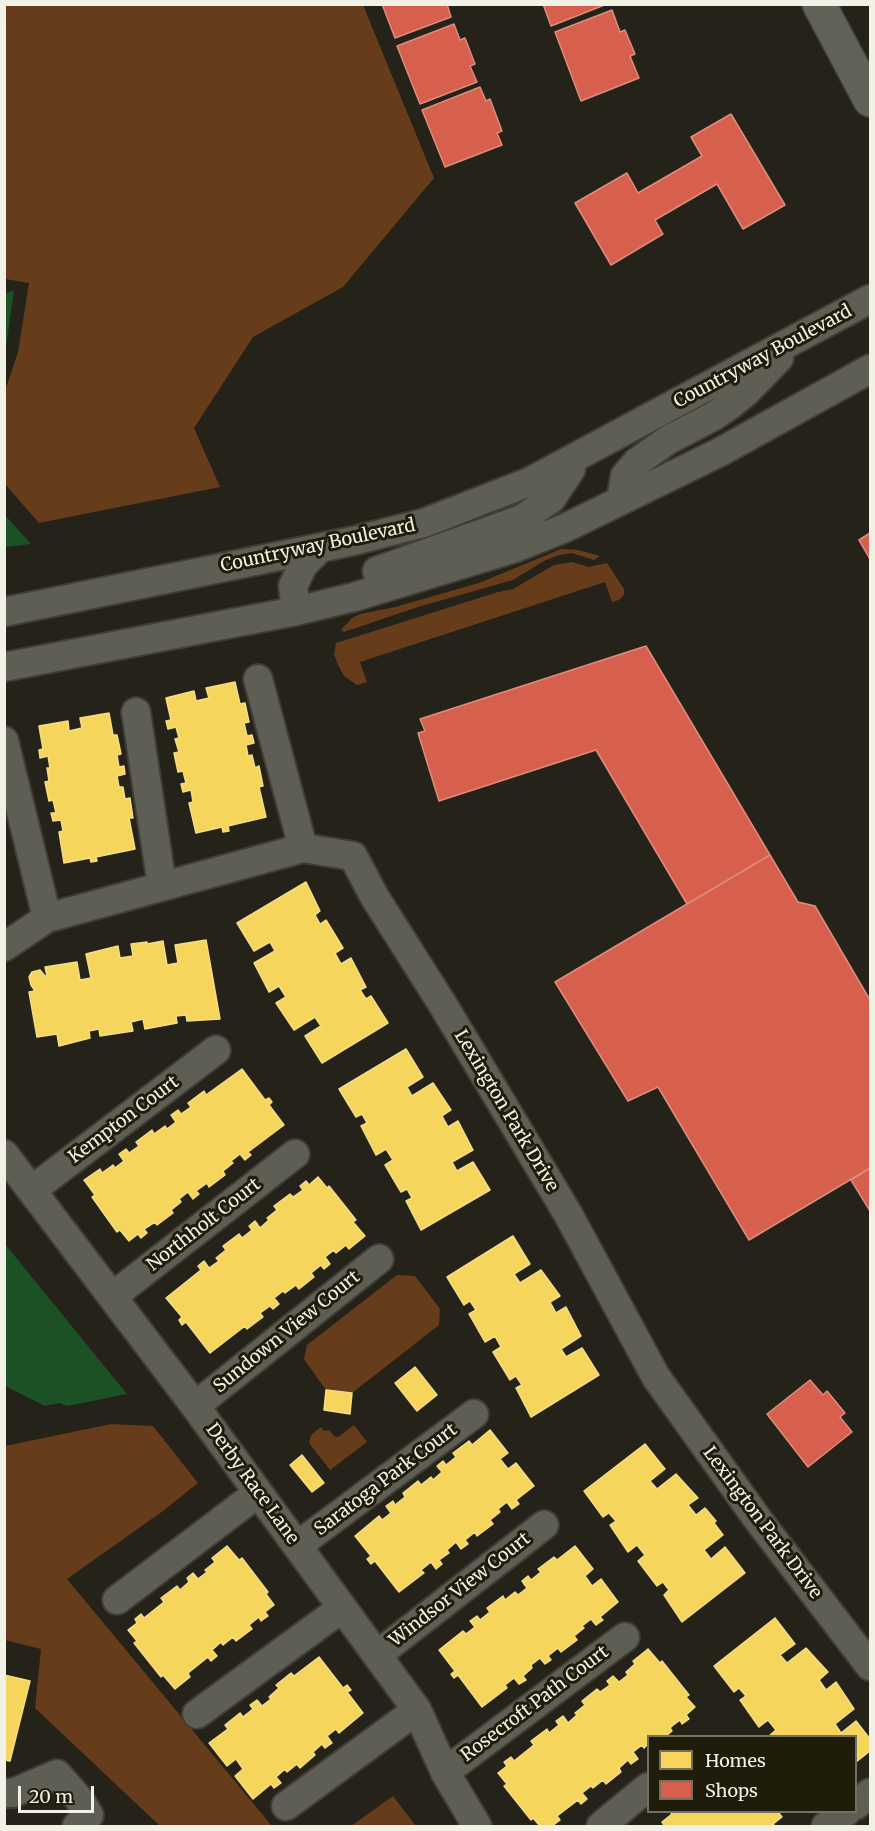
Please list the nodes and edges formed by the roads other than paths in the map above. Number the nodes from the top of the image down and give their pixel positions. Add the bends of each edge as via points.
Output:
1 (819, 4) edge
2 (870, 100) edge
3 (870, 299) edge
4 (799, 338) junction
5 (870, 369) edge
6 (571, 460) junction
7 (621, 500) junction
8 (320, 548) junction
9 (308, 608) junction
10 (4, 612) edge
11 (4, 667) edge
12 (258, 679) dead end
13 (136, 712) dead end
14 (4, 741) edge
15 (303, 848) junction
16 (162, 886) junction
17 (47, 918) junction
18 (4, 947) edge
19 (216, 1050) dead end
20 (4, 1154) edge
21 (295, 1154) dead end
22 (32, 1190) junction
23 (380, 1259) dead end
24 (113, 1296) junction
25 (195, 1406) junction
26 (474, 1414) dead end
27 (258, 1493) junction
28 (544, 1525) dead end
29 (297, 1546) junction
30 (117, 1600) dead end
31 (342, 1608) junction
32 (625, 1637) dead end
33 (377, 1655) junction
34 (870, 1666) edge
35 (417, 1710) junction
36 (197, 1714) dead end
37 (445, 1772) junction
38 (647, 1788) edge
39 (4, 1793) edge
40 (870, 1793) edge
41 (857, 1803) edge
42 (286, 1806) dead end
43 (845, 1813) edge
44 (77, 1827) edge
45 (477, 1827) edge
46 (601, 1827) edge
47 (826, 1827) edge

1 - 2 main road
3 - 4 street, Countryway Boulevard
4 - 6 street, Countryway Boulevard
4 - 7 street via 730,405 637,462 626,476
5 - 7 street via 720,452
6 - 8 street, Countryway Boulevard via 529,482 423,523
6 - 9 street via 571,469 551,500 522,519 363,577 337,588
7 - 9 street via 515,548
8 - 9 street via 303,565 293,586
8 - 10 street, Countryway Boulevard
9 - 11 street
12 - 15 street
13 - 16 street
14 - 17 street
15 - 16 street, Lexington Park Drive
15 - 34 street, Lexington Park Drive via 353,856 568,1214 656,1377
16 - 17 street, Lexington Park Drive
17 - 18 street, Lexington Park Drive
19 - 22 street, Kempton Court
20 - 22 street, Derby Race Lane
21 - 24 street, Northholt Court
22 - 24 street, Derby Race Lane
23 - 25 street, Sundown View Court
24 - 25 street, Derby Race Lane
25 - 27 street, Derby Race Lane
26 - 29 street, Saratoga Park Court
27 - 29 street, Derby Race Lane
27 - 30 street
28 - 33 street, Windsor View Court
29 - 31 street, Derby Race Lane
31 - 33 street, Derby Race Lane
31 - 36 street
32 - 37 street, Rosecroft Path Court
33 - 35 street, Derby Race Lane
35 - 37 street, Derby Race Lane
35 - 42 street
37 - 45 street, Derby Race Lane
38 - 46 street
39 - 44 street via 13,1793 57,1774 89,1815
40 - 41 street
43 - 47 street

